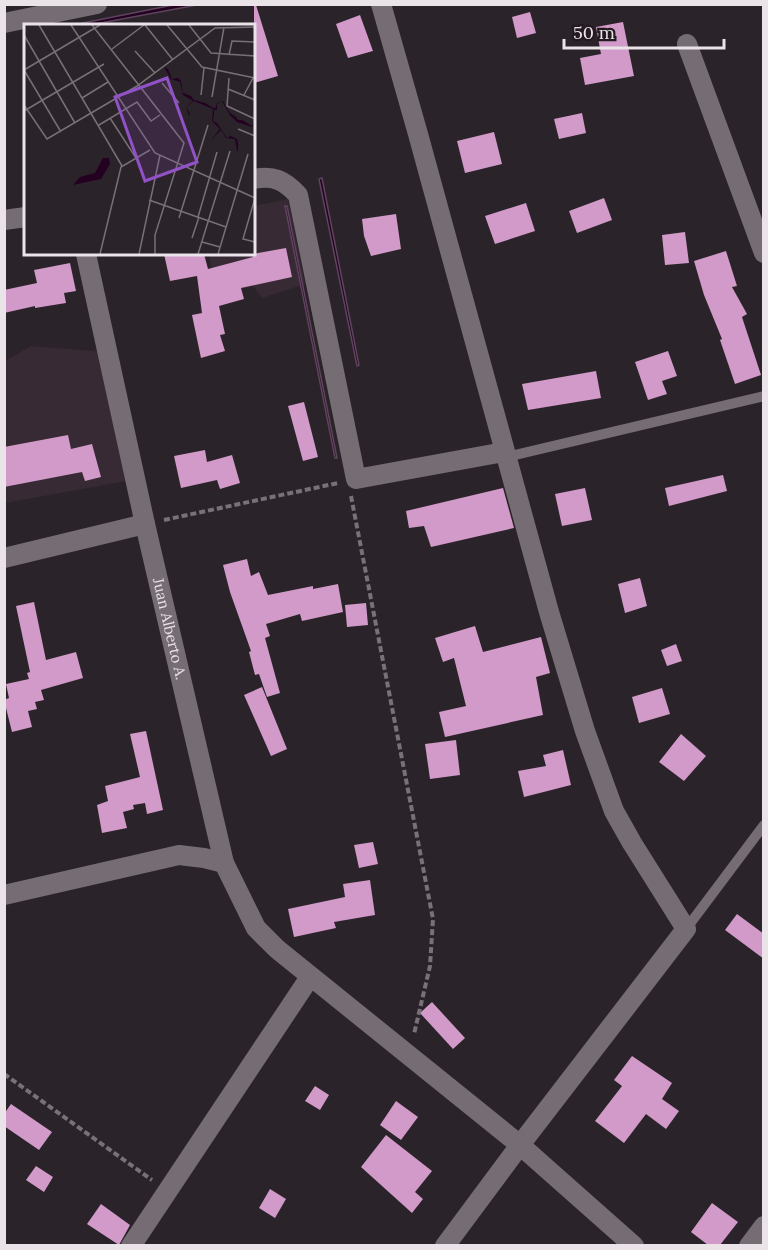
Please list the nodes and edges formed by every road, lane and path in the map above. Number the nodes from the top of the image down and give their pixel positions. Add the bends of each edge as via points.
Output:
1 (97, 4) edge
2 (381, 4) edge
3 (31, 16) edge
4 (4, 23) edge
5 (687, 44) dead end
6 (255, 178) edge
7 (24, 217) edge
8 (4, 220) edge
9 (764, 253) edge
10 (86, 255) edge
11 (764, 396) edge
12 (505, 455) junction
13 (352, 480) junction
14 (145, 524) junction
15 (4, 558) edge
16 (764, 825) edge
17 (224, 863) junction
18 (4, 895) edge
19 (686, 929) junction
20 (310, 977) junction
21 (407, 1054) junction
22 (4, 1074) edge
23 (520, 1144) junction
24 (167, 1191) junction
25 (764, 1226) edge
26 (131, 1245) edge
27 (445, 1245) edge
28 (634, 1245) edge
29 (749, 1245) edge

1 - 3 street
2 - 12 street
3 - 4 street
5 - 9 street
6 - 13 street via 268,176 298,195
7 - 8 street
10 - 14 street, Juan Alberto A.
11 - 12 lane
12 - 13 street
12 - 19 street via 585,731 614,811
13 - 14 path
13 - 21 path via 434,919 430,966
14 - 15 street
14 - 17 street, Juan Alberto A.
16 - 19 lane
17 - 18 street via 179,855
17 - 20 street, Juan Alberto A. via 256,928
19 - 23 street
20 - 21 street, Juan Alberto A.
20 - 24 street
21 - 23 street, Juan Alberto A.
22 - 24 path
23 - 27 street
23 - 28 street, Juan Alberto A.
24 - 26 street
25 - 29 street

